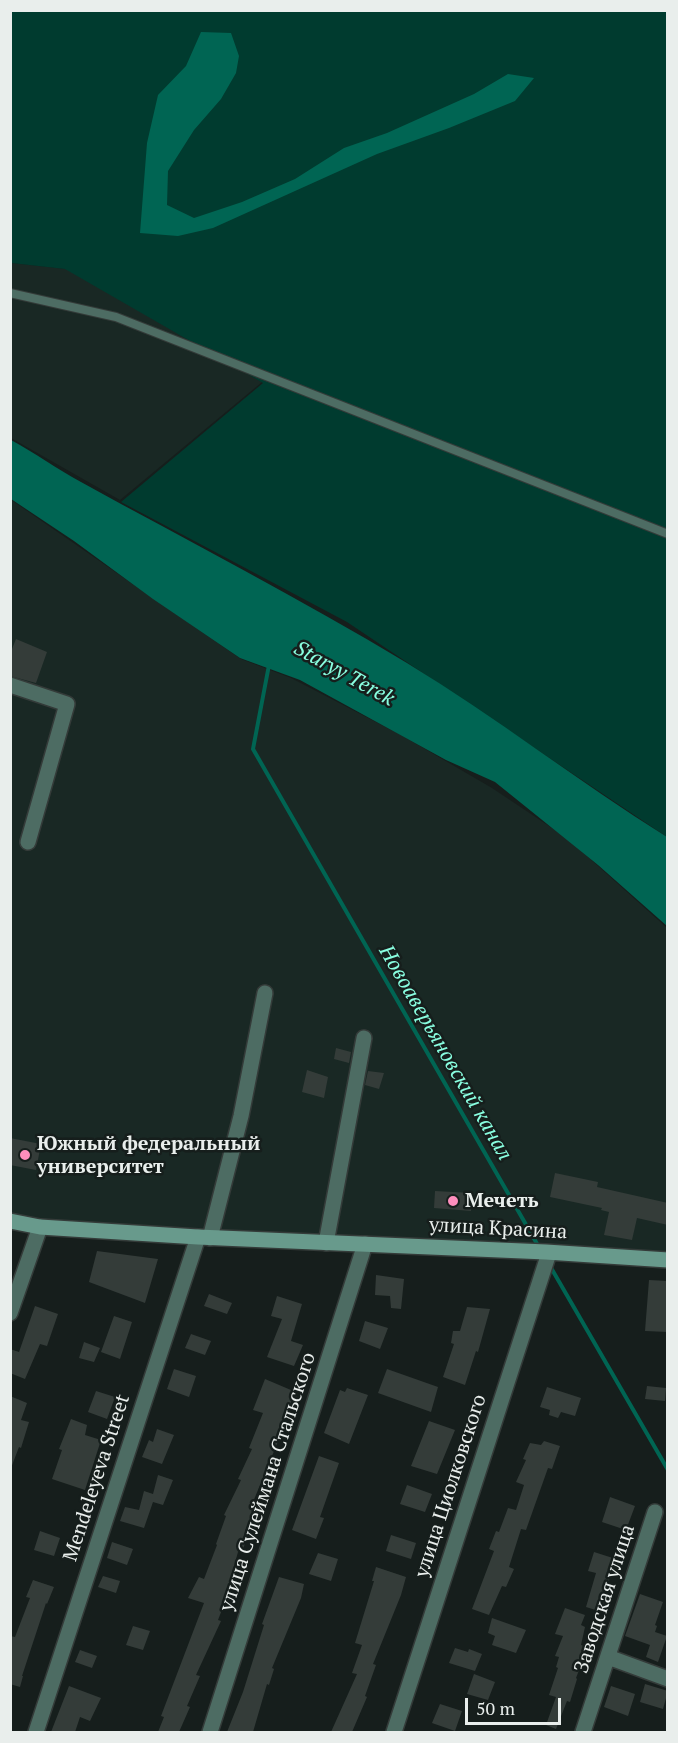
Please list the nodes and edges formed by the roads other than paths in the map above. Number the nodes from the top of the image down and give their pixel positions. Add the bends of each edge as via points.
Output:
1 (10, 293) edge
2 (668, 534) edge
3 (10, 685) edge
4 (28, 842) dead end
5 (265, 993) dead end
6 (364, 1038) dead end
7 (10, 1221) edge
8 (40, 1227) junction
9 (204, 1238) junction
10 (326, 1243) junction
11 (365, 1244) junction
12 (549, 1252) junction
13 (668, 1260) edge
14 (10, 1313) edge
15 (655, 1512) dead end
16 (608, 1657) junction
17 (668, 1678) edge
18 (36, 1732) edge
19 (210, 1732) edge
20 (394, 1732) edge
21 (583, 1732) edge

1 - 2 lane via 117,317
3 - 4 street via 67,704
5 - 9 street via 241,1116
6 - 10 street
7 - 8 street, улица Красина
8 - 9 street, улица Красина
8 - 14 street
9 - 10 street, улица Красина
9 - 18 street, Mendeleyeva Street
10 - 11 street, улица Красина
11 - 12 street, улица Красина
11 - 19 street, улица Сулеймана Стальского
12 - 13 street, улица Красина
12 - 20 street, улица Циолковского
15 - 16 street, Заводская улица
16 - 17 street
16 - 21 street, Заводская улица

